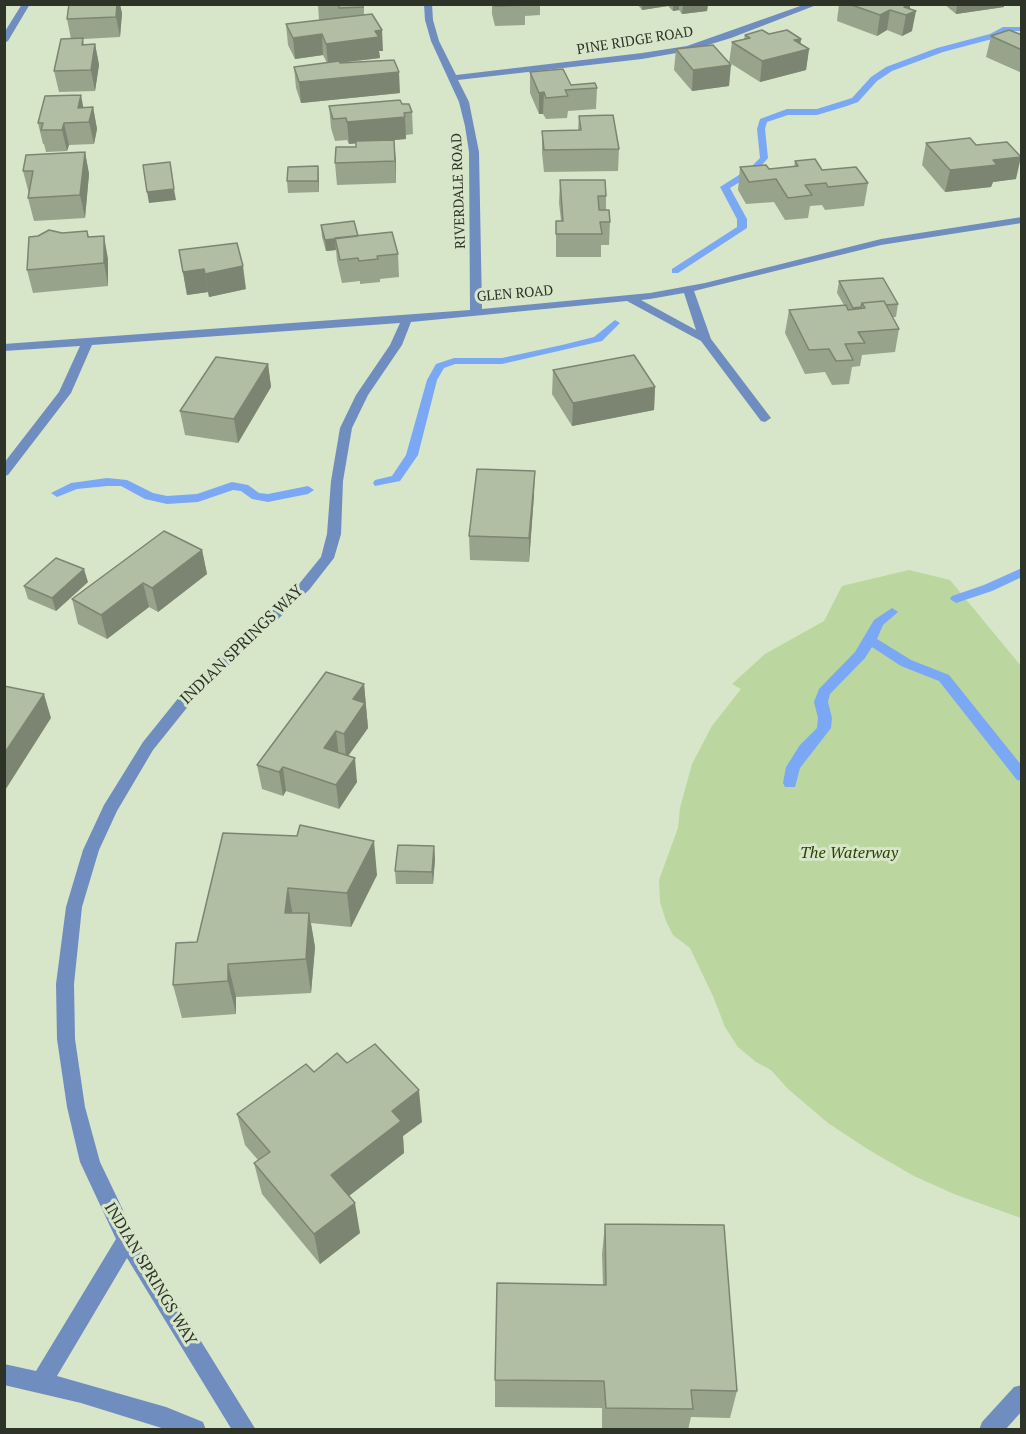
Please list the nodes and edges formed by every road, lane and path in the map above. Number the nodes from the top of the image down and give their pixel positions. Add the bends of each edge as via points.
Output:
1 (26, 4) edge
2 (428, 4) edge
3 (815, 4) edge
4 (4, 41) edge
5 (453, 78) junction
6 (1022, 220) edge
7 (688, 290) junction
8 (630, 299) junction
9 (476, 313) junction
10 (407, 319) junction
11 (705, 339) junction
12 (88, 341) junction
13 (4, 348) edge
14 (765, 418) dead end
15 (4, 472) edge
16 (127, 1240) junction
17 (4, 1374) edge
18 (42, 1381) junction
19 (1022, 1395) edge
20 (195, 1430) edge
21 (244, 1430) edge
22 (990, 1430) edge

1 - 4 street
2 - 5 street, RIVERDALE ROAD via 435,41
3 - 5 street, PINE RIDGE ROAD via 688,48
5 - 9 street, RIVERDALE ROAD via 464,102 474,152
6 - 7 street, GLEN ROAD via 881,242
7 - 8 street, GLEN ROAD
7 - 11 street
8 - 9 street, GLEN ROAD
8 - 11 street
9 - 10 street, GLEN ROAD
10 - 12 street, GLEN ROAD
10 - 16 street, INDIAN SPRINGS WAY via 396,345 362,395 346,428 334,534 327,558 304,586 164,723 121,789 84,870 67,956 64,1011 69,1070 90,1162
11 - 14 street
12 - 13 street, GLEN ROAD
12 - 15 street via 65,393
16 - 18 street
16 - 21 street, INDIAN SPRINGS WAY
17 - 18 street
18 - 20 street
19 - 22 street

